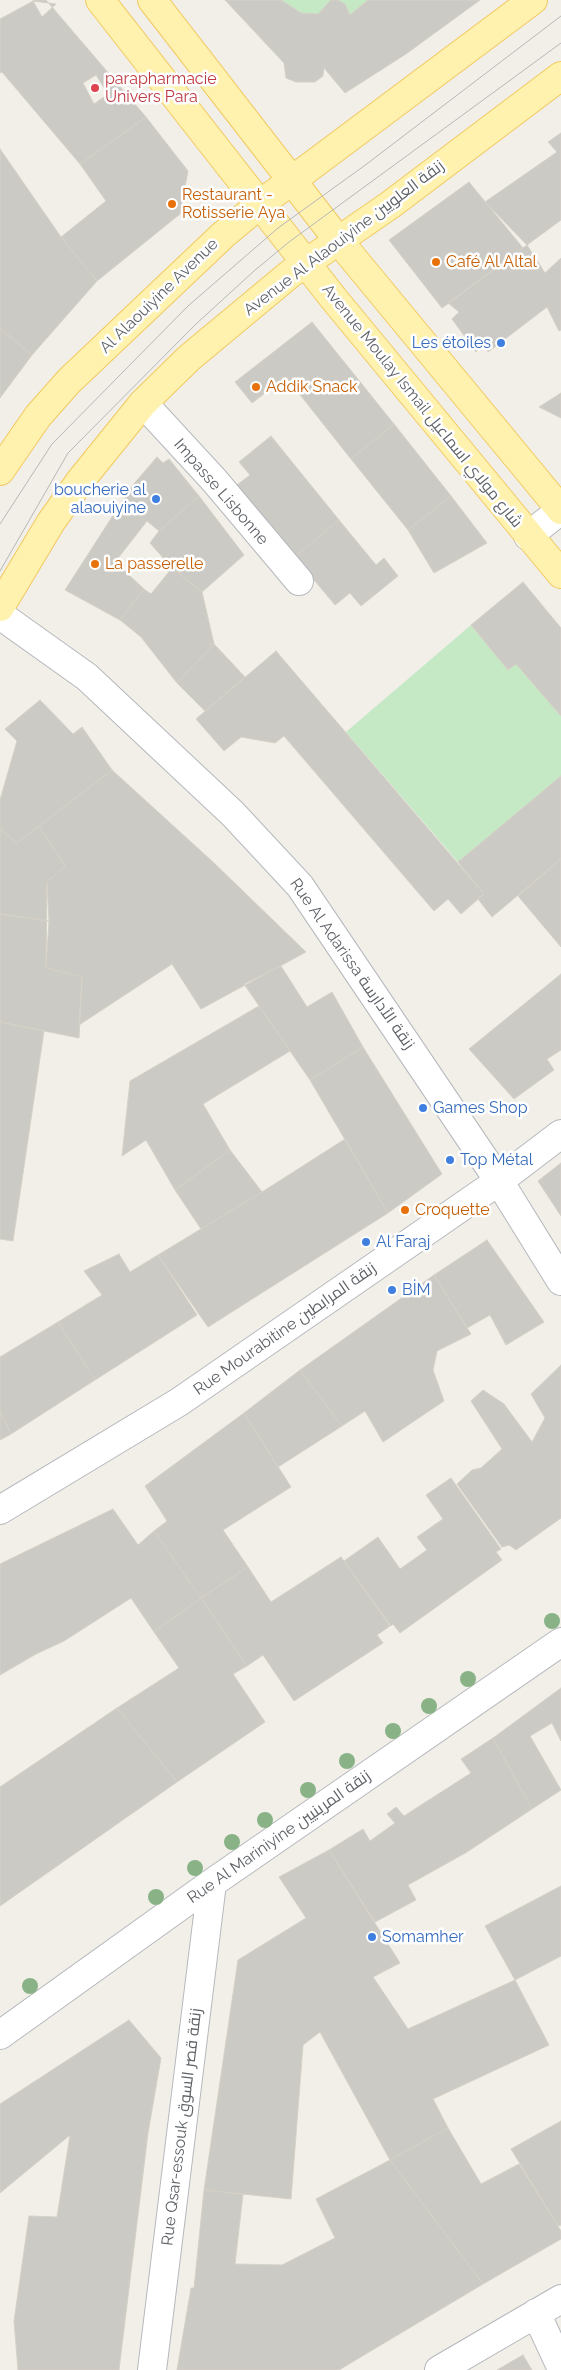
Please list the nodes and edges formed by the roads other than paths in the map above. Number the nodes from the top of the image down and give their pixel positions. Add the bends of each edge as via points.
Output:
1 (100, 0) edge
2 (152, 0) edge
3 (532, 0) edge
4 (561, 76) edge
5 (291, 180) junction
6 (259, 205) junction
7 (338, 240) junction
8 (306, 264) junction
9 (143, 403) junction
10 (0, 471) edge
11 (561, 510) edge
12 (528, 536) junction
13 (561, 574) edge
14 (299, 581) dead end
15 (0, 607) edge
16 (0, 615) edge
17 (561, 1134) edge
18 (499, 1181) junction
19 (561, 1281) edge
20 (0, 1510) edge
21 (561, 1642) edge
22 (212, 1883) junction
23 (0, 2035) edge
24 (561, 2298) edge
25 (536, 2313) junction
26 (561, 2367) edge
27 (152, 2370) edge
28 (439, 2370) edge

1 - 6 main road, Avenue Moulay Ismail شارع مولاي اسماعيل
2 - 5 main road
3 - 5 main road, Al Alaouiyine Avenue
4 - 7 main road, Avenue Al Alaouiyine زنقة العلويين via 390,205
5 - 6 main road, Al Alaouiyine Avenue
5 - 7 main road
6 - 8 main road, Avenue Moulay Ismail شارع مولاي اسماعيل
6 - 10 main road, Al Alaouiyine Avenue via 69,381 38,416
7 - 8 main road, Avenue Al Alaouiyine زنقة العلويين
7 - 11 main road
8 - 9 main road, Avenue Al Alaouiyine زنقة العلويين via 189,358
8 - 12 main road, Avenue Moulay Ismail شارع مولاي اسماعيل
9 - 14 street, Impasse Lisbonne via 214,480
9 - 15 main road, Avenue Al Alaouiyine زنقة العلويين via 110,441 51,522
11 - 12 street
12 - 13 main road, Avenue Moulay Ismail شارع مولاي اسماعيل
16 - 18 street, Rue Al Adarissa زنقة الأدارسة via 87,676 233,814 300,886
17 - 18 street, Rue Mourabitine زنقة المرابطين
18 - 19 street, Rue Al Adarissa زنقة الأدارسة
18 - 20 street, Rue Mourabitine زنقة المرابطين via 179,1402
21 - 22 street, Rue Al Mariniyine زنقة المرينيين
22 - 23 street, Rue Al Mariniyine زنقة المرينيين
22 - 27 street, Rue Qsar-essouk زنقة قصر السوق
24 - 25 street
25 - 26 street
25 - 28 street

